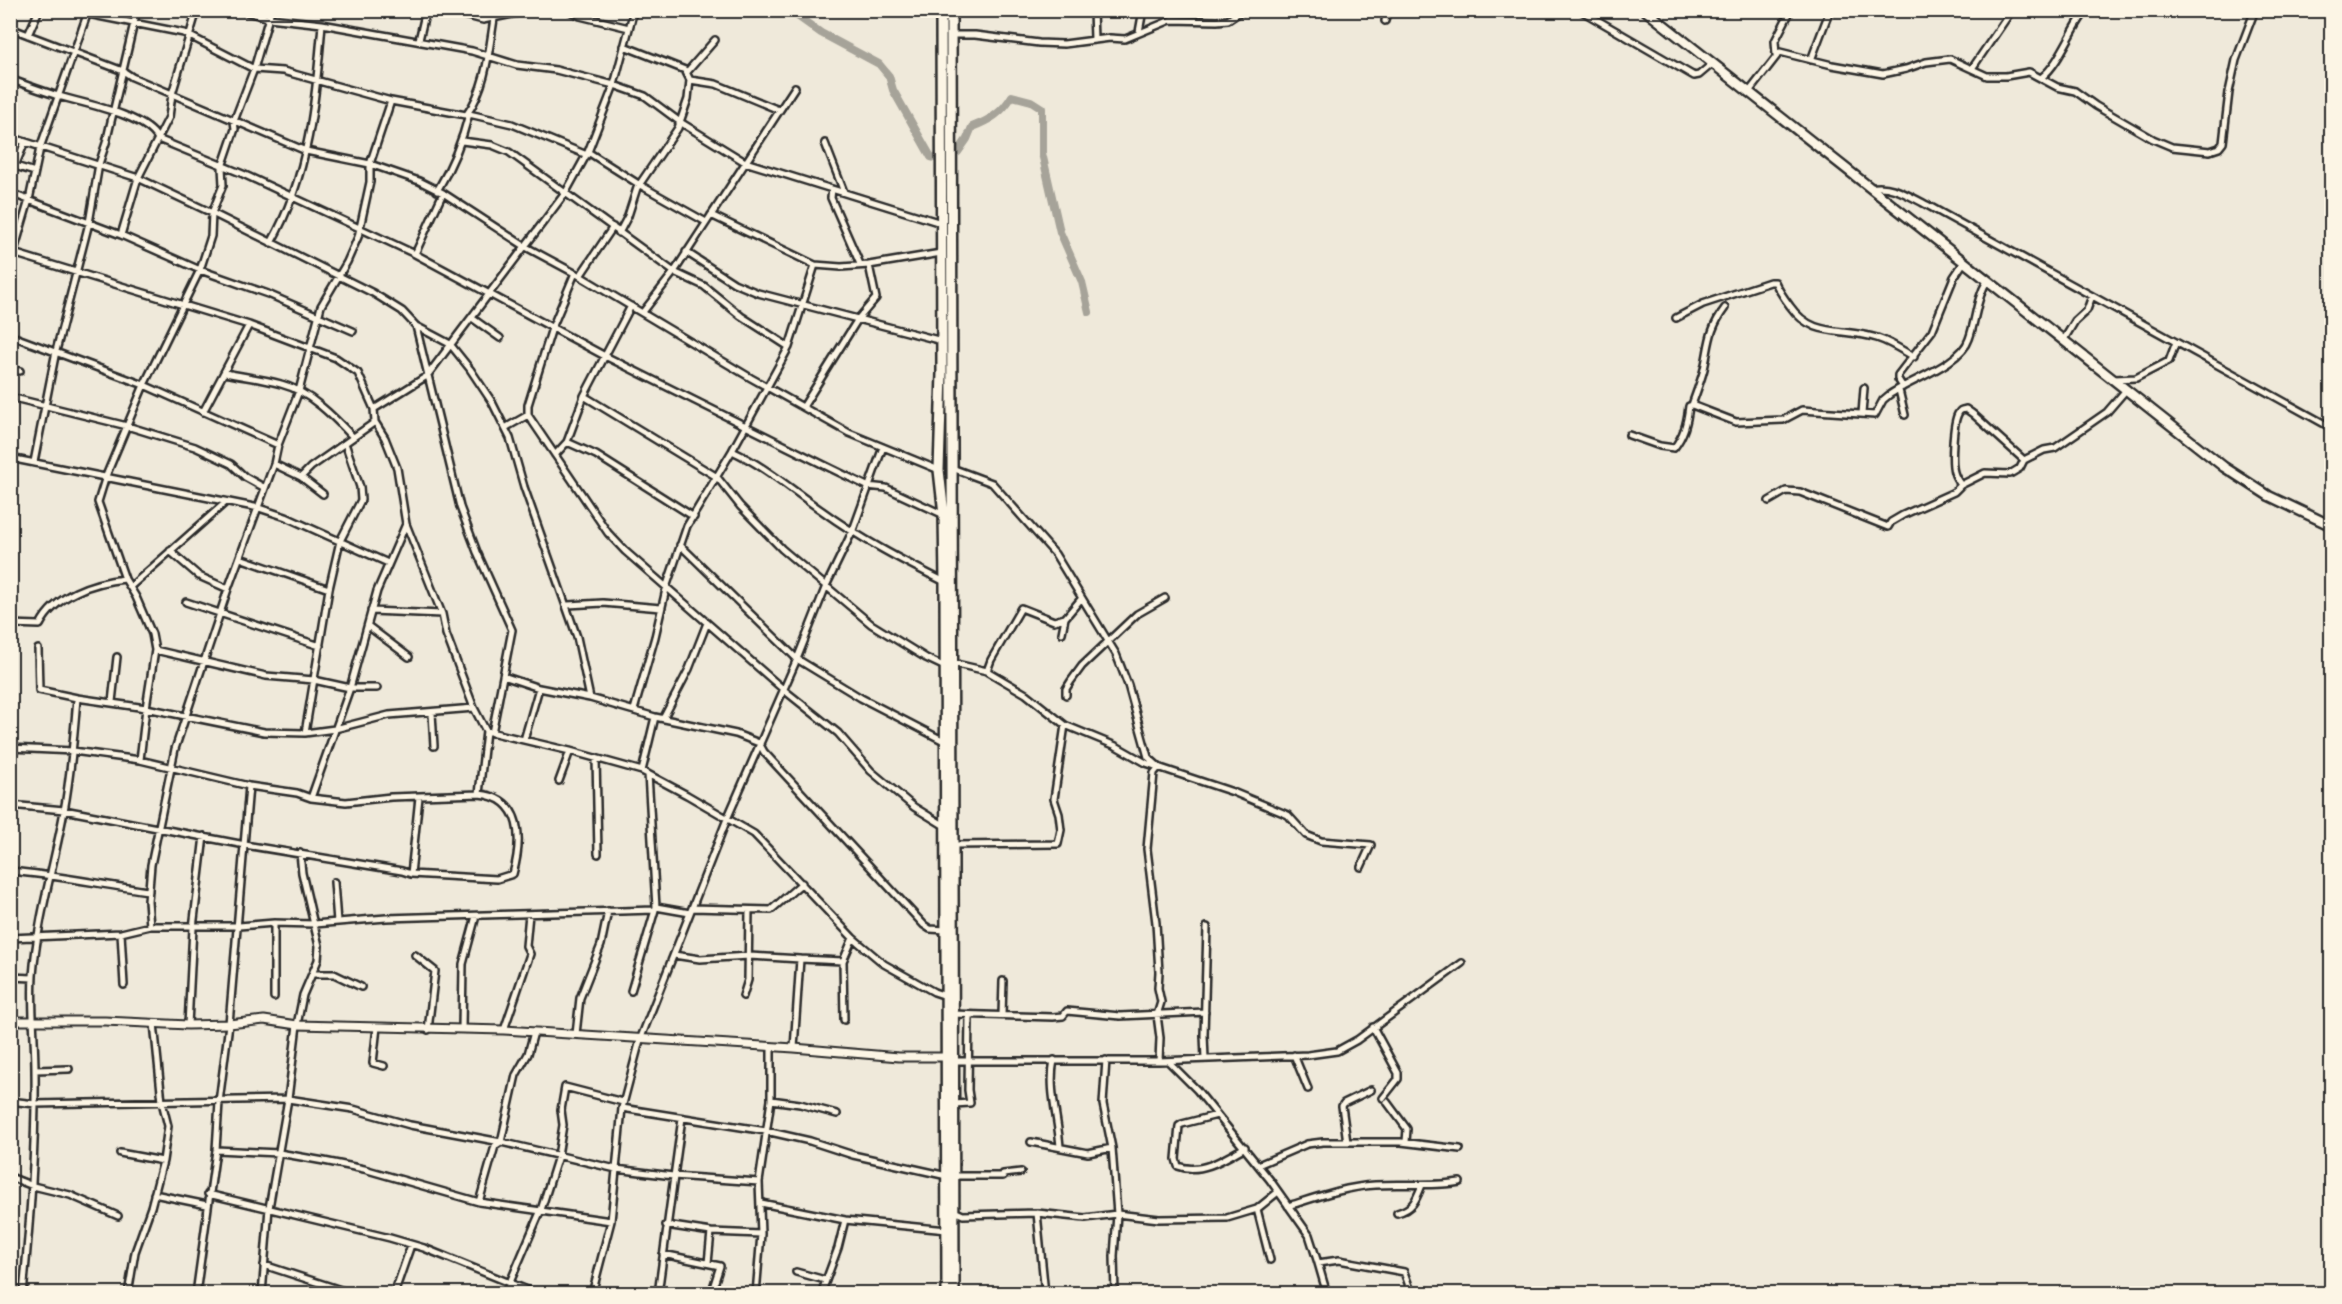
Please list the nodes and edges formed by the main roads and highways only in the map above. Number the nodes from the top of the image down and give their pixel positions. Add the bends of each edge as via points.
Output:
1 (941, 10) edge
2 (951, 10) edge
3 (1645, 10) edge
4 (947, 373) junction
5 (2331, 526) edge
6 (949, 646) junction
7 (948, 665) junction
8 (949, 907) junction
9 (949, 1059) junction
10 (950, 1176) junction
11 (947, 1293) edge
12 (954, 1293) edge

1 - 4 highway via 942,341
2 - 4 highway
3 - 5 main road via 2244,482
4 - 6 highway via 952,468
4 - 6 highway via 939,470
6 - 7 highway
7 - 8 highway via 952,845
7 - 8 highway via 945,826
8 - 9 highway
8 - 9 highway
9 - 10 highway
9 - 10 highway via 954,1104
10 - 11 highway
10 - 12 highway

